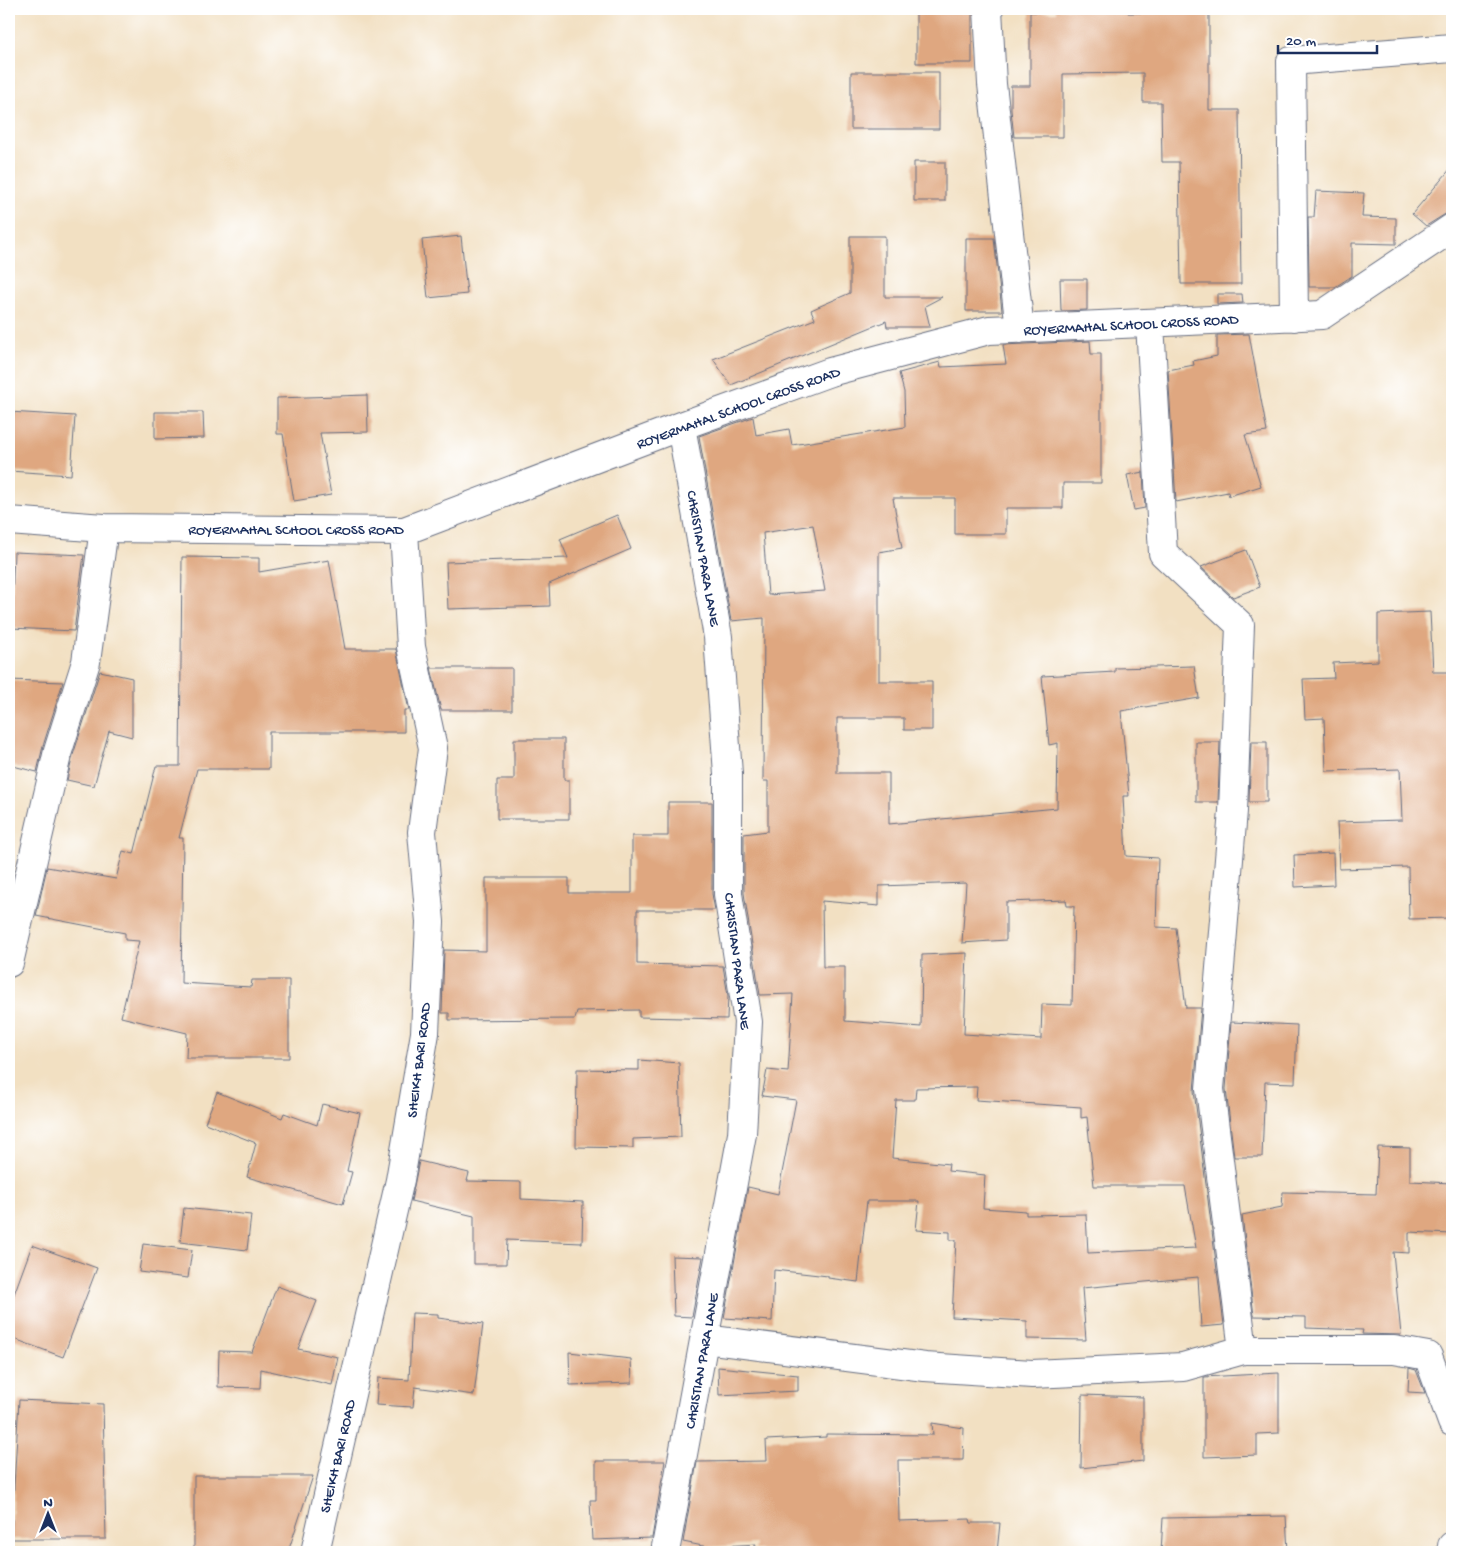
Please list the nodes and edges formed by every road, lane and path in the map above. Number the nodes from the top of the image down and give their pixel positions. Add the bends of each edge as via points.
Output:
1 (988, 9) edge
2 (1452, 48) edge
3 (1452, 228) edge
4 (1294, 317) junction
5 (1150, 323) junction
6 (1020, 329) junction
7 (681, 426) junction
8 (9, 521) edge
9 (104, 528) junction
10 (404, 531) junction
11 (9, 963) edge
12 (705, 1339) junction
13 (1243, 1350) junction
14 (1452, 1422) edge
15 (1452, 1546) edge
16 (315, 1552) edge
17 (665, 1552) edge
18 (1452, 1552) edge

1 - 6 street via 992,84
2 - 4 street via 1291,61
3 - 4 street, ROYERMAHAL SCHOOL CROSS ROAD via 1322,315
4 - 5 street, ROYERMAHAL SCHOOL CROSS ROAD
5 - 6 street, ROYERMAHAL SCHOOL CROSS ROAD
5 - 13 street via 1163,553 1240,625 1233,811 1210,1090
6 - 7 street, ROYERMAHAL SCHOOL CROSS ROAD via 989,330 830,372
7 - 10 street, ROYERMAHAL SCHOOL CROSS ROAD
7 - 12 street, CHRISTIAN PARA LANE via 718,637 728,774 728,894 748,1022 742,1134
8 - 9 street, ROYERMAHAL SCHOOL CROSS ROAD
9 - 10 street, ROYERMAHAL SCHOOL CROSS ROAD
9 - 11 street via 86,662 58,751
10 - 16 street, SHEIKH BARI ROAD via 411,647 433,748 422,832 430,922 425,1033 400,1180
12 - 13 street via 925,1367 1032,1374 1182,1367
12 - 17 street, CHRISTIAN PARA LANE
13 - 14 street via 1394,1350 1428,1356
15 - 18 street

